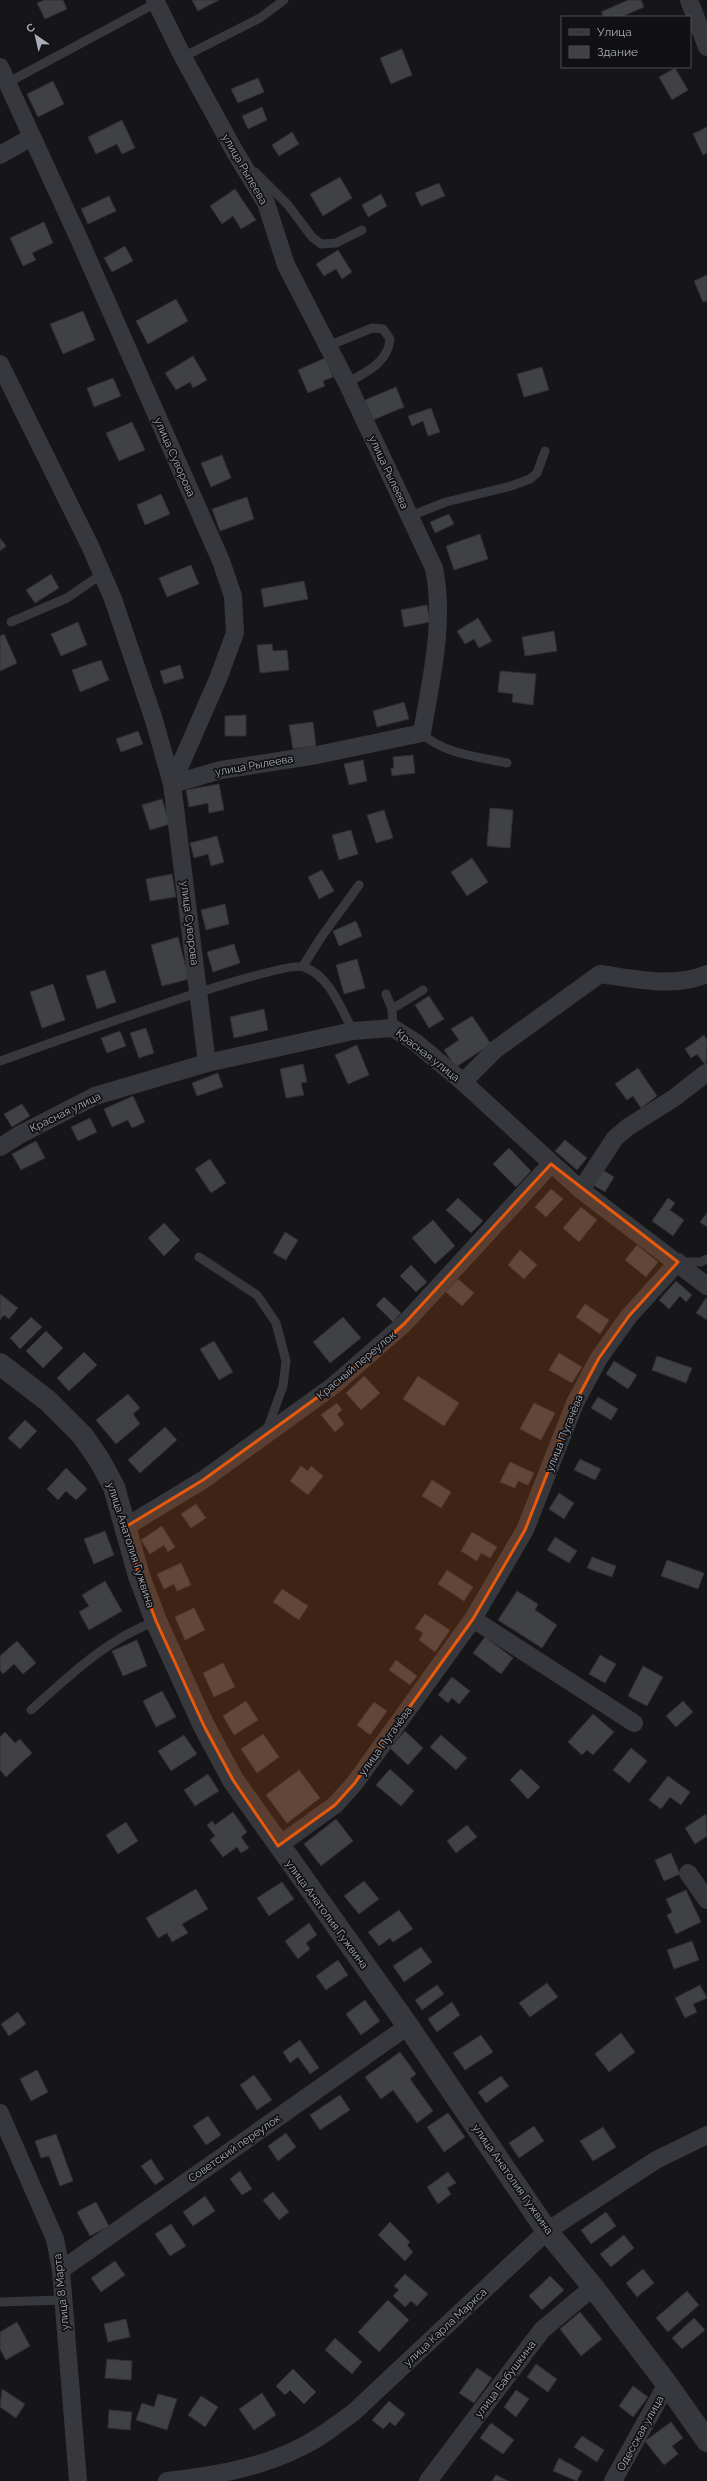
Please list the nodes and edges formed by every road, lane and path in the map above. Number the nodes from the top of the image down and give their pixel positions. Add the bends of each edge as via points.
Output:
1 (284, 0) edge
2 (689, 0) edge
3 (156, 2) edge
4 (707, 47) edge
5 (183, 57) junction
6 (4, 75) edge
7 (32, 137) junction
8 (235, 152) junction
9 (0, 155) edge
10 (362, 230) dead end
11 (328, 346) junction
12 (0, 364) edge
13 (347, 383) junction
14 (545, 450) dead end
15 (410, 516) junction
16 (102, 574) junction
17 (11, 622) dead end
18 (422, 733) junction
19 (507, 764) dead end
20 (172, 784) junction
21 (360, 885) dead end
22 (303, 966) junction
23 (707, 974) edge
24 (423, 990) dead end
25 (199, 993) junction
26 (386, 994) dead end
27 (392, 1009) junction
28 (393, 1028) junction
29 (353, 1031) junction
30 (0, 1061) edge
31 (207, 1063) junction
32 (706, 1073) edge
33 (463, 1082) junction
34 (0, 1147) edge
35 (551, 1164) junction
36 (581, 1190) junction
37 (200, 1257) dead end
38 (707, 1259) edge
39 (678, 1262) junction
40 (707, 1286) edge
41 (0, 1364) edge
42 (265, 1436) junction
43 (127, 1526) junction
44 (473, 1619) junction
45 (156, 1621) junction
46 (31, 1710) dead end
47 (634, 1724) dead end
48 (278, 1846) junction
49 (688, 1873) dead end
50 (707, 1900) edge
51 (408, 2026) junction
52 (0, 2114) edge
53 (707, 2135) edge
54 (547, 2231) junction
55 (61, 2270) junction
56 (593, 2287) junction
57 (63, 2300) junction
58 (0, 2302) edge
59 (667, 2384) junction
60 (707, 2441) edge
61 (78, 2481) edge
62 (167, 2481) edge
63 (428, 2481) edge
64 (613, 2481) edge

1 - 5 lane via 260,18
2 - 4 street
3 - 5 street, улица Рылеева
3 - 6 lane
5 - 8 street, улица Рылеева
6 - 7 street, улица Суворова
7 - 9 street
7 - 20 street, улица Суворова via 221,561 232,596 235,633 218,679
8 - 10 lane via 288,205 312,237 321,244 336,243
8 - 11 street, улица Рылеева via 266,203 286,265
11 - 13 street, улица Рылеева
11 - 13 lane via 372,328 382,329 390,339 389,350 384,359
12 - 16 street, улица Суворова
13 - 15 street, улица Рылеева
14 - 15 lane via 537,473 530,479 446,502
15 - 18 street, улица Рылеева via 434,568 439,593 435,654
16 - 17 lane via 67,598
16 - 20 street, улица Суворова via 134,662
18 - 19 lane via 442,747
18 - 20 street, улица Рылеева via 316,755 221,770
20 - 25 street, улица Суворова
21 - 22 lane
22 - 25 lane via 282,968
22 - 29 lane via 331,990
23 - 33 street via 674,981 641,980 600,974 496,1049
24 - 27 lane
25 - 30 lane
25 - 31 street, улица Суворова
26 - 27 lane
27 - 28 lane
28 - 29 street, Красная улица
28 - 33 street, Красная улица
29 - 31 street, Красная улица
31 - 34 street, Красная улица via 95,1096
32 - 36 street via 615,1138
33 - 35 street, Красная улица
35 - 36 street, Красная улица
35 - 42 street, Красный переулок via 404,1324 333,1386
36 - 39 street, Красная улица
37 - 42 lane via 257,1295 276,1323 286,1361 283,1386
38 - 39 lane via 701,1262
39 - 40 street, Красная улица
39 - 44 street, улица Пугачёва via 629,1316 599,1358 575,1403 525,1530
41 - 43 street, улица Анатолия Гужвина via 48,1401 83,1436 114,1487
42 - 43 street, Красный переулок via 202,1480
43 - 45 street, улица Анатолия Гужвина via 139,1576
44 - 47 street
44 - 48 street, улица Пугачёва via 354,1784 335,1805
45 - 46 lane via 116,1641
45 - 48 street, улица Анатолия Гужвина via 204,1726 233,1780
48 - 51 street, улица Анатолия Гужвина
49 - 50 street
51 - 54 street, улица Анатолия Гужвина
51 - 55 street, Советский переулок
52 - 55 street, улица 8 Марта via 55,2239
53 - 54 street, улица Карла Маркса via 656,2160
54 - 56 street, улица Анатолия Гужвина
54 - 62 street, улица Карла Маркса via 354,2412 321,2436 297,2449 246,2468 212,2476
55 - 57 street, улица 8 Марта
56 - 59 street, улица Анатолия Гужвина
56 - 63 street, улица Бабушкина via 542,2330
57 - 58 lane
57 - 61 street, улица 8 Марта
59 - 60 street, улица Анатолия Гужвина
59 - 64 street, Одесская улица

